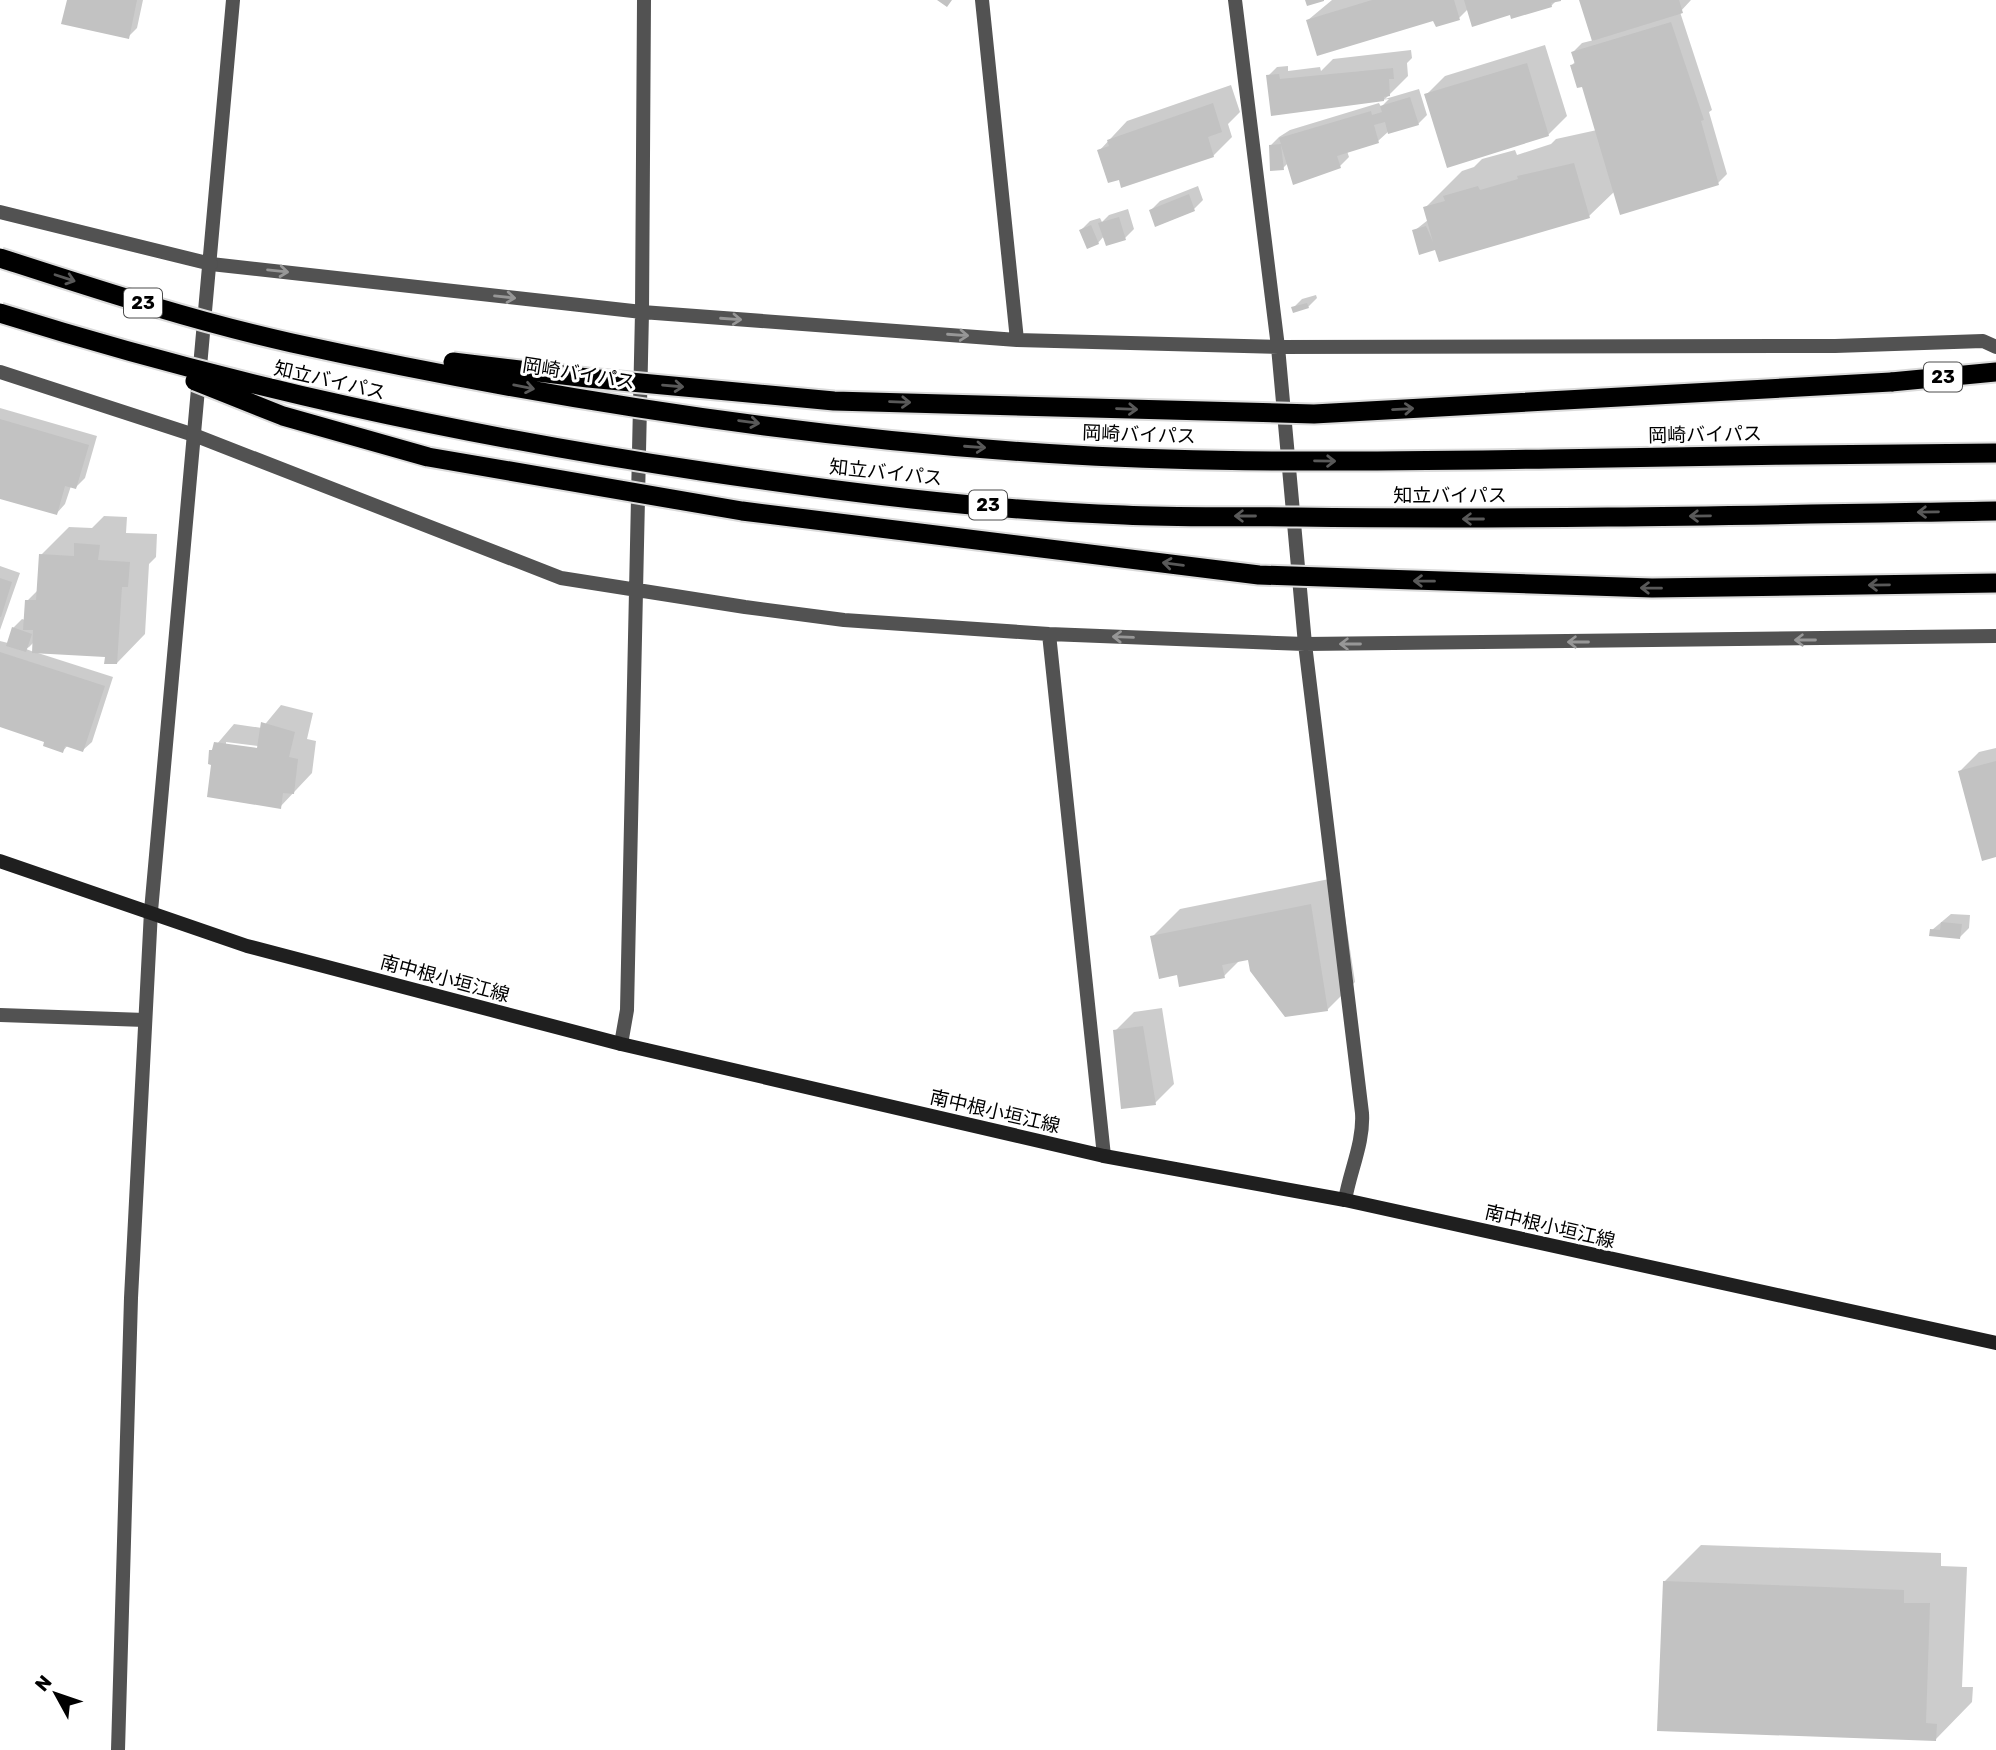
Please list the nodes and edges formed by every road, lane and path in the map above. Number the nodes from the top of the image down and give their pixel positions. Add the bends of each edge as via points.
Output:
1 (233, 0) edge
2 (644, 0) edge
3 (982, 0) edge
4 (1235, 0) edge
5 (0, 212) edge
6 (0, 257) edge
7 (211, 264) junction
8 (642, 312) junction
9 (0, 313) edge
10 (1017, 340) junction
11 (289, 342) junction
12 (1278, 347) junction
13 (1996, 347) edge
14 (120, 350) junction
15 (0, 372) edge
16 (1996, 372) edge
17 (194, 435) junction
18 (1996, 453) edge
19 (1996, 511) edge
20 (1996, 583) edge
21 (636, 592) junction
22 (1049, 634) junction
23 (1996, 636) edge
24 (1305, 644) junction
25 (0, 861) edge
26 (151, 911) junction
27 (0, 1016) edge
28 (145, 1020) junction
29 (621, 1044) junction
30 (1104, 1156) junction
31 (1345, 1200) junction
32 (1996, 1343) edge
33 (118, 1750) edge

1 - 7 street
2 - 8 street
3 - 10 street
4 - 12 street
5 - 7 street
6 -> 11 highway, 知立バイパス / 23, bridge via 126,298
7 -> 8 street
7 - 17 street
8 -> 10 street
8 - 21 street
9 - 14 highway, 知立バイパス / 23, bridge
10 - 12 street
11 -> 16 highway, 23, bridge via 588,378 834,401 1314,414 1891,382
11 -> 18 highway, 岡崎バイパス / 23, bridge via 569,396 840,436 1070,455 1366,461
12 - 13 street via 1835,346 1983,341
12 - 24 street
19 -> 14 highway, 知立バイパス / 23, bridge via 1458,519 1124,516 988,505 840,492 576,452 293,396
20 -> 14 highway, 23, bridge via 1652,588 1259,575 756,513 428,457 283,416
15 - 17 street
17 - 21 street via 561,579
17 - 26 street
21 - 22 street via 844,620
21 - 29 street via 627,1010
24 -> 22 street
22 - 30 street
23 -> 24 street
24 - 31 street via 1362,1121
25 - 26 main road, 南中根小垣江線
26 - 28 street
26 - 29 main road, 南中根小垣江線 via 247,946
27 - 28 street
28 - 33 street via 131,1298
29 - 30 main road, 南中根小垣江線
30 - 31 main road, 南中根小垣江線
31 - 32 main road, 南中根小垣江線

